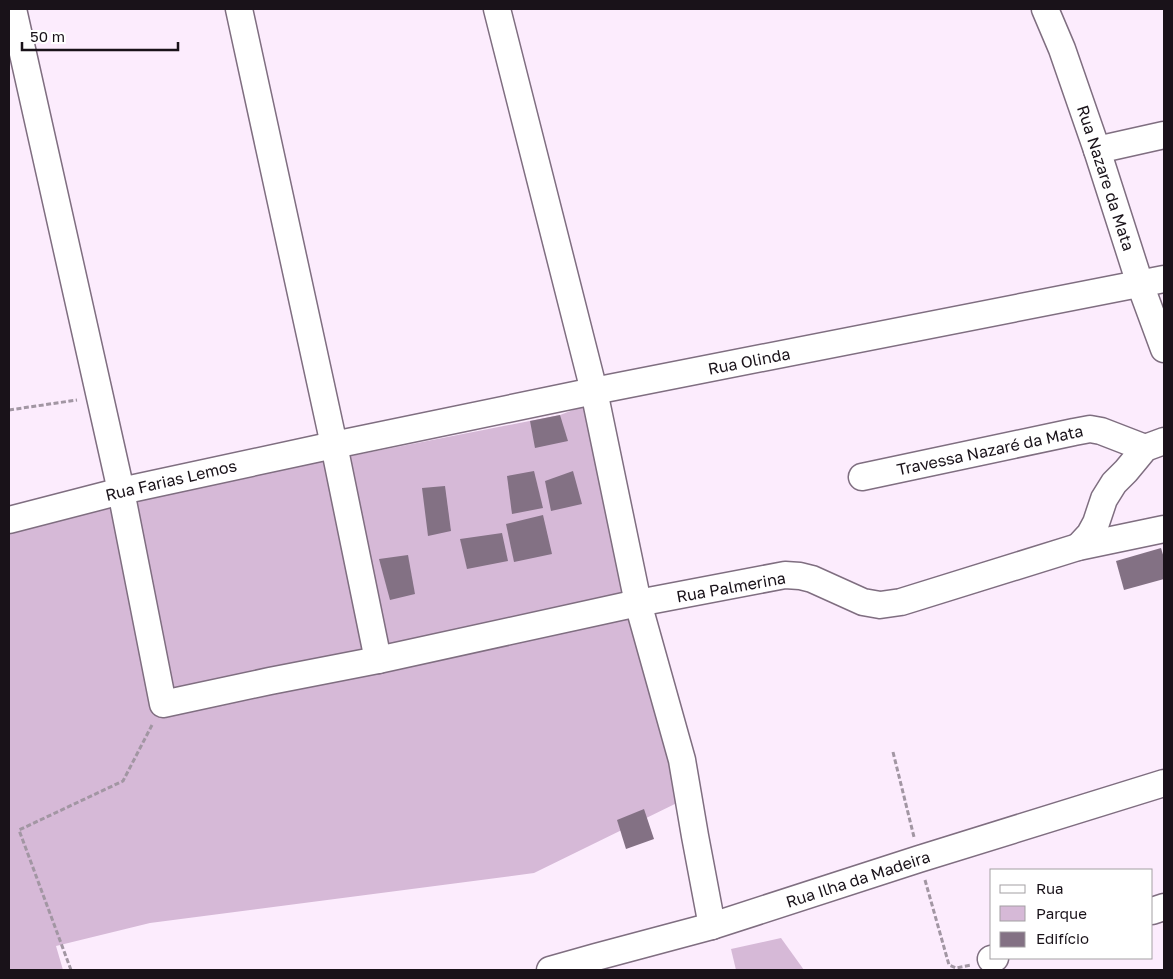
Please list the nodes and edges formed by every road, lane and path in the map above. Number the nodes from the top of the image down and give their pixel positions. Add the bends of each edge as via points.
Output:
1 (12, 9) edge
2 (239, 9) edge
3 (497, 9) edge
4 (1045, 9) edge
5 (1164, 135) edge
6 (1097, 150) junction
7 (1152, 281) edge
8 (1164, 349) edge
9 (594, 391) junction
10 (100, 396) junction
11 (9, 410) edge
12 (1154, 444) edge
13 (334, 445) junction
14 (862, 476) dead end
15 (121, 491) junction
16 (9, 520) edge
17 (1164, 529) edge
18 (1078, 547) junction
19 (638, 603) junction
20 (378, 660) junction
21 (163, 704) junction
22 (1164, 783) edge
23 (712, 926) junction
24 (598, 963) edge
25 (72, 970) edge
26 (550, 970) edge

1 - 10 street
2 - 13 street
3 - 9 street
4 - 6 street, Rua Nazare da Mata
5 - 6 street
6 - 7 street, Rua Nazare da Mata
7 - 8 street, Rua Nazare da Mata
7 - 9 street, Rua Olinda
9 - 13 street, Rua Olinda
9 - 19 street
10 - 11 path
10 - 15 street
12 - 14 street, Travessa Nazaré da Mata via 1090,430
12 - 18 street via 1114,483 1090,534
13 - 15 street, Rua Farias Lemos
13 - 20 street
15 - 16 street, Rua Farias Lemos
15 - 21 street
17 - 18 street, Rua Palmerina
18 - 19 street, Rua Palmerina via 901,602 880,605 863,602 812,579 785,575
19 - 20 street, Rua Palmerina
19 - 23 street via 682,760
20 - 21 street, Rua Palmerina
21 - 25 path via 124,781 19,830
22 - 23 street, Rua Ilha da Madeira
23 - 24 street, Rua Ilha da Madeira
24 - 26 street, Rua Ilha da Madeira

